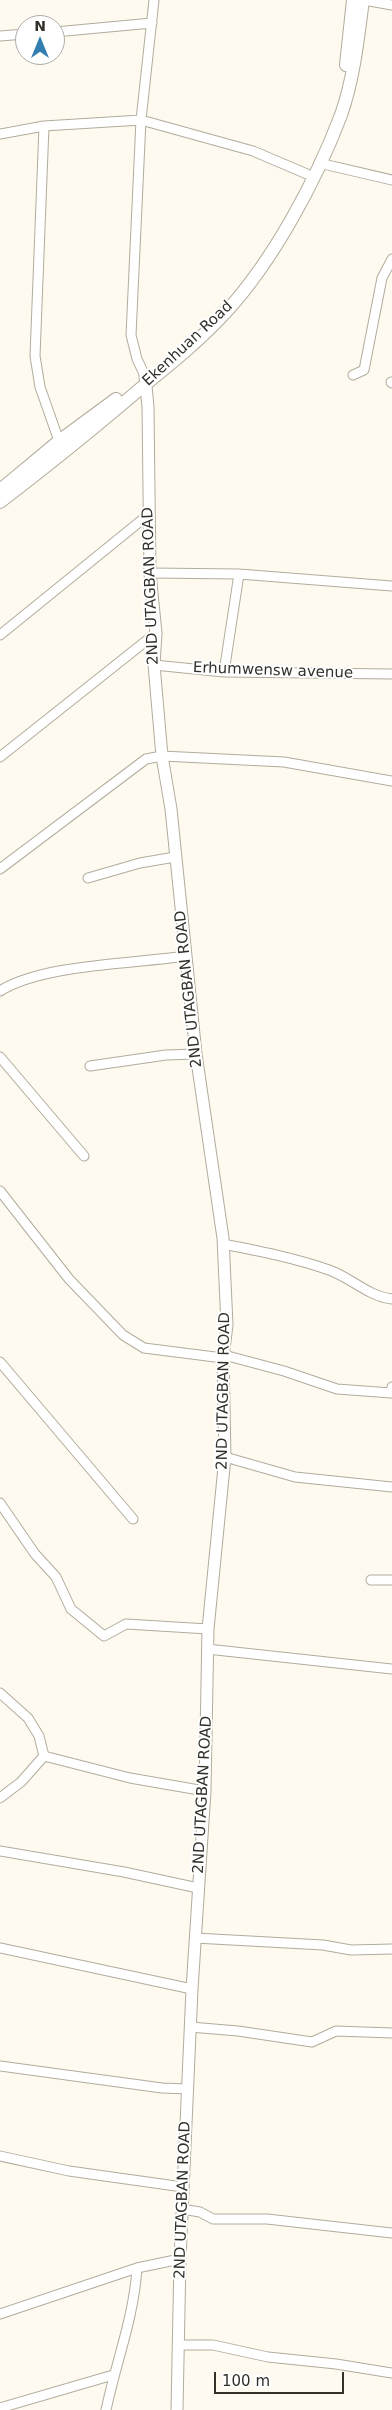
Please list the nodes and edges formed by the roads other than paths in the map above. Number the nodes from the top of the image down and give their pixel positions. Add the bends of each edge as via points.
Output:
1 (154, 0) edge
2 (353, 0) edge
3 (363, 0) edge
4 (392, 5) edge
5 (152, 23) junction
6 (65, 31) edge
7 (15, 35) edge
8 (0, 36) edge
9 (141, 120) junction
10 (44, 126) junction
11 (0, 134) edge
12 (319, 164) junction
13 (307, 174) junction
14 (392, 180) edge
15 (392, 259) edge
16 (353, 375) dead end
17 (146, 380) junction
18 (59, 442) junction
19 (0, 490) edge
20 (0, 502) edge
21 (148, 515) junction
22 (150, 573) junction
23 (239, 574) junction
24 (392, 586) edge
25 (156, 633) junction
26 (0, 635) edge
27 (154, 665) junction
28 (224, 672) junction
29 (392, 674) edge
30 (162, 756) junction
31 (0, 757) edge
32 (392, 781) edge
33 (175, 857) junction
34 (0, 869) edge
35 (88, 878) dead end
36 (185, 956) junction
37 (0, 990) edge
38 (196, 1054) junction
39 (0, 1057) edge
40 (90, 1066) dead end
41 (84, 1156) dead end
42 (0, 1191) edge
43 (223, 1244) junction
44 (392, 1299) edge
45 (224, 1356) junction
46 (0, 1362) edge
47 (392, 1391) edge
48 (225, 1457) junction
49 (392, 1487) edge
50 (0, 1503) edge
51 (133, 1519) dead end
52 (371, 1580) dead end
53 (392, 1580) edge
54 (208, 1629) junction
55 (208, 1649) junction
56 (392, 1669) edge
57 (0, 1693) edge
58 (44, 1756) junction
59 (205, 1791) junction
60 (0, 1798) edge
61 (0, 1851) edge
62 (198, 1888) junction
63 (195, 1938) junction
64 (0, 1948) edge
65 (392, 1949) edge
66 (192, 1989) junction
67 (190, 2026) junction
68 (392, 2033) edge
69 (0, 2066) edge
70 (188, 2089) junction
71 (0, 2156) edge
72 (183, 2187) junction
73 (182, 2208) junction
74 (392, 2233) edge
75 (180, 2258) junction
76 (137, 2268) junction
77 (0, 2314) edge
78 (178, 2346) junction
79 (392, 2373) edge
80 (113, 2375) junction
81 (0, 2408) edge
82 (106, 2410) edge
83 (177, 2410) edge

1 - 5 street
2 - 13 main road, Ekenhuan Road via 347,62 334,110
3 - 4 street
3 - 12 main road, Ekenhuan Road via 354,65 341,114
5 - 6 street
5 - 9 street
7 - 8 street
9 - 10 street
9 - 13 street via 253,150
9 - 17 street via 131,335
10 - 11 street
10 - 18 street via 35,356 40,387
12 - 14 street
12 - 17 main road, Ekenhuan Road via 270,256 226,312
13 - 17 main road, Ekenhuan Road via 263,252 220,308
15 - 16 street via 382,278 364,370
17 - 18 main road, Ekenhuan Road
17 - 20 main road, Ekenhuan Road via 77,442
17 - 21 street, 2ND UTAGBAN ROAD
18 - 19 main road, Ekenhuan Road
21 - 22 street, 2ND UTAGBAN ROAD
21 - 26 street
22 - 23 street
22 - 25 street, 2ND UTAGBAN ROAD
23 - 24 street
23 - 28 street
25 - 27 street, 2ND UTAGBAN ROAD
25 - 31 street
27 - 28 street, Erhumwensw avenue
27 - 30 street, 2ND UTAGBAN ROAD
28 - 29 street, Erhumwensw avenue
30 - 32 street via 284,762
30 - 33 street, 2ND UTAGBAN ROAD
30 - 34 street via 146,759
33 - 35 street
33 - 36 street, 2ND UTAGBAN ROAD
36 - 37 street via 64,971 29,978
36 - 38 street, 2ND UTAGBAN ROAD
38 - 40 street
38 - 43 street, 2ND UTAGBAN ROAD
39 - 41 street
42 - 45 street via 69,1279 123,1335 144,1348
43 - 44 street via 294,1259 332,1271 370,1294
43 - 45 street, 2ND UTAGBAN ROAD via 227,1325
45 - 47 street via 337,1389
45 - 48 street, 2ND UTAGBAN ROAD
46 - 51 street
48 - 49 street via 295,1477
48 - 54 street, 2ND UTAGBAN ROAD
50 - 54 street via 35,1554 56,1577 71,1609 104,1636 126,1624
52 - 53 street
54 - 55 street, 2ND UTAGBAN ROAD
55 - 56 street
55 - 59 street, 2ND UTAGBAN ROAD
57 - 58 street via 28,1718 39,1736
58 - 59 street via 130,1778
58 - 60 street via 21,1782
59 - 62 street, 2ND UTAGBAN ROAD
61 - 62 street
62 - 63 street, 2ND UTAGBAN ROAD
63 - 65 street via 323,1945 350,1950
63 - 66 street, 2ND UTAGBAN ROAD
64 - 66 street
66 - 67 street, 2ND UTAGBAN ROAD
67 - 68 street via 312,2042 336,2031
67 - 70 street, 2ND UTAGBAN ROAD
69 - 70 street
70 - 72 street, 2ND UTAGBAN ROAD
71 - 72 street via 69,2171
72 - 73 street, 2ND UTAGBAN ROAD
73 - 74 street via 213,2219 267,2219
73 - 75 street, 2ND UTAGBAN ROAD
75 - 76 street
75 - 78 street, 2ND UTAGBAN ROAD
76 - 77 street
76 - 80 street via 129,2326
78 - 79 street via 213,2345 268,2357
78 - 83 street, 2ND UTAGBAN ROAD
80 - 81 street
80 - 82 street

